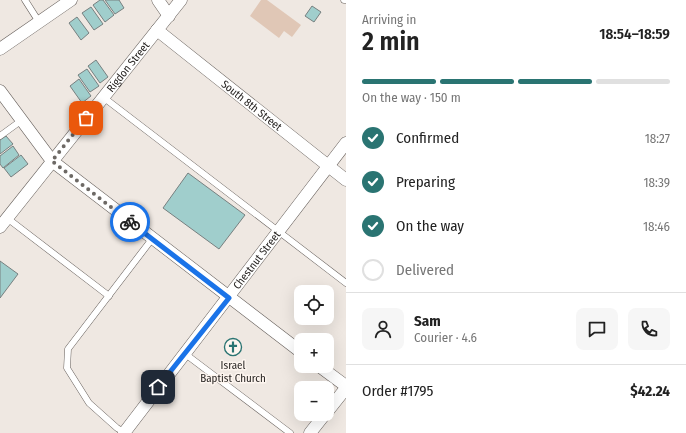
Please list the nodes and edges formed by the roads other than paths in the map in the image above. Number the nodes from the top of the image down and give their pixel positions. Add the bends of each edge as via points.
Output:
1 (25, 0) edge
2 (71, 0) edge
3 (158, 0) edge
4 (181, 0) edge
5 (169, 16) junction
6 (39, 22) junction
7 (158, 30) junction
8 (0, 50) edge
9 (0, 91) edge
10 (103, 97) junction
11 (22, 120) junction
12 (0, 136) edge
13 (346, 143) edge
14 (52, 161) junction
15 (328, 167) junction
16 (346, 180) edge
17 (4, 222) edge
18 (279, 232) junction
19 (152, 239) junction
20 (346, 283) edge
21 (109, 296) junction
22 (229, 298) junction
23 (294, 347) edge
24 (184, 352) junction
25 (328, 373) edge
26 (346, 387) edge
27 (334, 403) edge
28 (320, 421) edge
29 (124, 433) edge
30 (290, 433) edge
31 (310, 433) edge

1 - 6 lane
2 - 6 street
3 - 5 street
4 - 5 street, Rigdon Street
5 - 7 street, Rigdon Street
6 - 8 street
7 - 10 street, Rigdon Street
7 - 15 street, South 8th Street
9 - 11 street
10 - 14 street, Rigdon Street
10 - 18 lane
11 - 12 lane
11 - 14 street
13 - 15 street, Chestnut Street
14 - 17 street, Rigdon Street
14 - 19 street
15 - 16 street, South 8th Street
15 - 18 street, Chestnut Street
17 - 21 lane
18 - 20 lane
18 - 22 street, Chestnut Street
19 - 21 lane
19 - 22 street
21 - 29 lane via 68,349 67,368 89,403
22 - 23 street
22 - 24 street, Chestnut Street
24 - 29 street, Chestnut Street
24 - 30 lane
25 - 26 street
26 - 27 street
28 - 31 street

